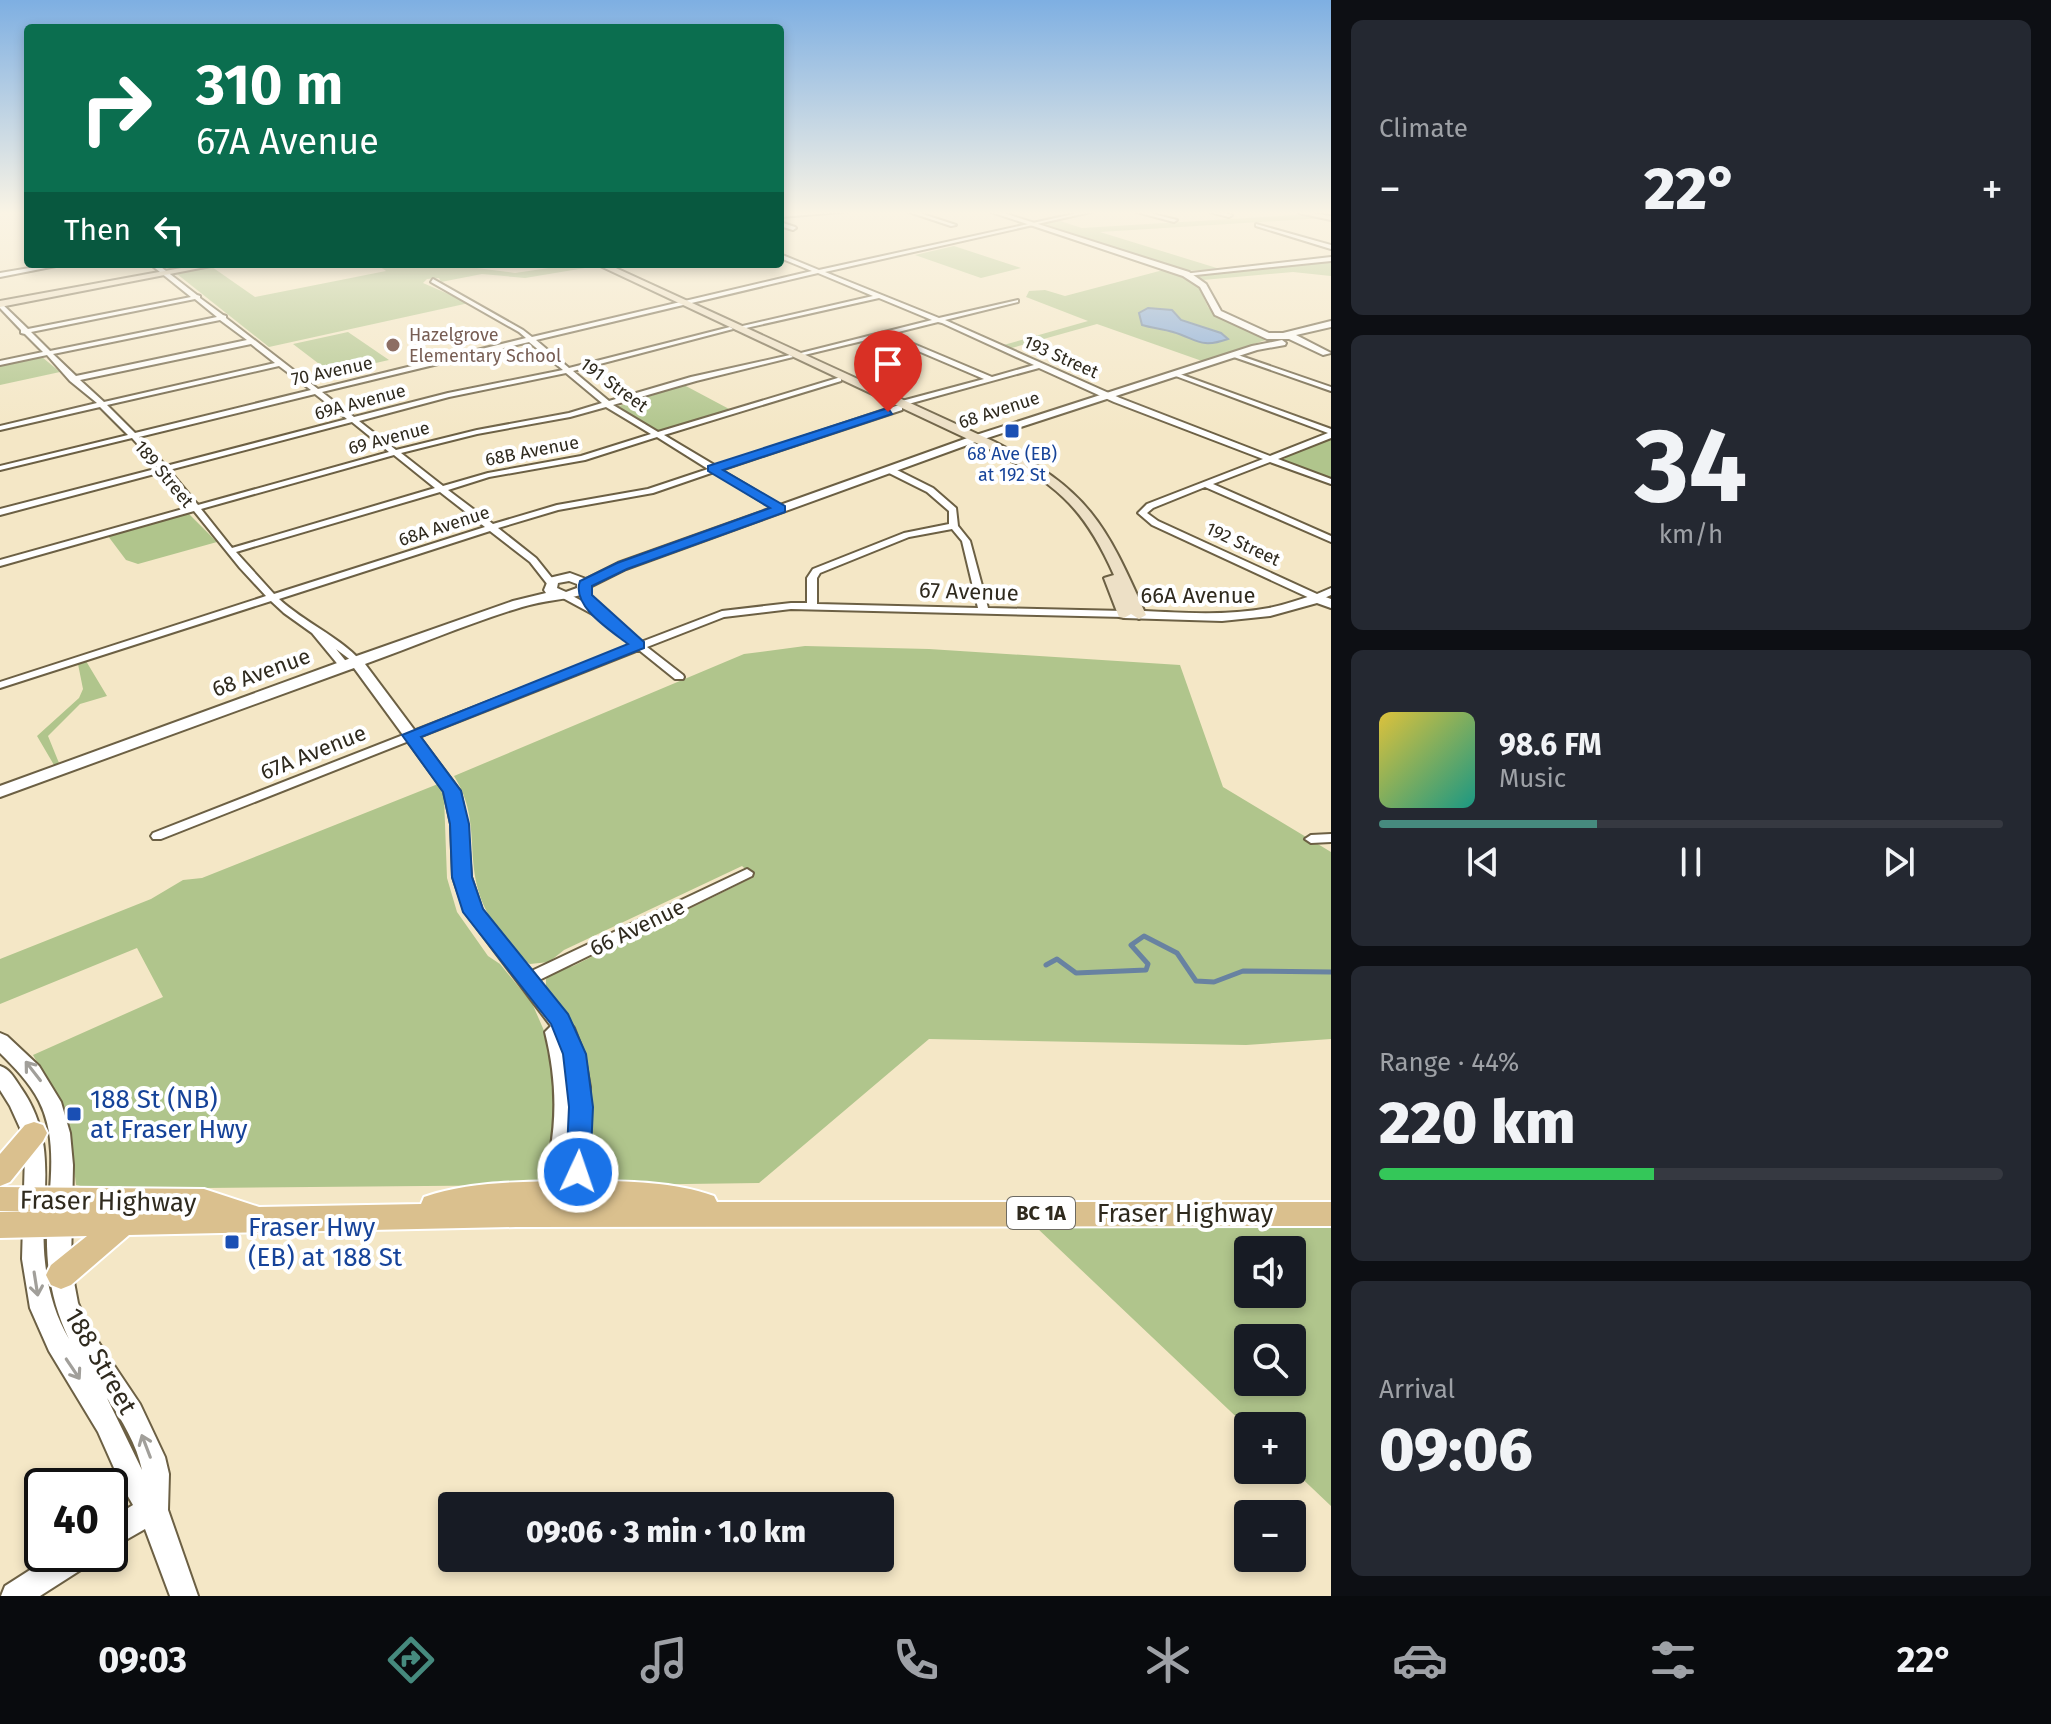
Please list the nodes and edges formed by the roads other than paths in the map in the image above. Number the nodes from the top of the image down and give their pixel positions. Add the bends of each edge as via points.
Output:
1 (100, 285) edge
2 (183, 285) edge
3 (441, 285) edge
4 (640, 285) edge
5 (643, 285) edge
6 (761, 285) edge
7 (853, 285) edge
8 (1202, 285) edge
9 (879, 296) junction
10 (198, 297) junction
11 (1016, 301) dead end
12 (0, 304) edge
13 (681, 304) junction
14 (0, 313) edge
15 (224, 317) junction
16 (10, 318) junction
17 (939, 320) junction
18 (1331, 324) edge
19 (736, 330) junction
20 (23, 332) junction
21 (885, 334) junction
22 (1283, 339) junction
23 (533, 340) junction
24 (254, 341) junction
25 (45, 353) junction
26 (1329, 354) edge
27 (1233, 355) junction
28 (793, 356) junction
29 (0, 363) edge
30 (282, 363) junction
31 (1041, 365) junction
32 (568, 371) junction
33 (1175, 374) junction
34 (989, 378) junction
35 (73, 379) junction
36 (844, 380) junction
37 (1331, 389) edge
38 (319, 392) junction
39 (1107, 396) junction
40 (607, 404) junction
41 (101, 405) junction
42 (900, 406) junction
43 (355, 420) junction
44 (0, 428) edge
45 (1331, 434) edge
46 (131, 435) junction
47 (657, 435) junction
48 (974, 439) junction
49 (397, 452) junction
50 (1272, 458) junction
51 (0, 468) edge
52 (713, 469) junction
53 (162, 470) junction
54 (890, 470) junction
55 (1331, 482) edge
56 (1205, 484) junction
57 (441, 488) junction
58 (193, 509) junction
59 (780, 509) junction
60 (0, 512) edge
61 (954, 526) junction
62 (492, 528) junction
63 (1331, 539) edge
64 (231, 551) junction
65 (533, 560) junction
66 (0, 563) edge
67 (578, 582) junction
68 (555, 590) junction
69 (1331, 591) edge
70 (273, 598) junction
71 (1317, 598) junction
72 (1331, 604) edge
73 (812, 607) junction
74 (984, 611) junction
75 (601, 615) junction
76 (1132, 615) junction
77 (638, 645) junction
78 (350, 663) junction
79 (679, 677) dead end
80 (0, 685) edge
81 (410, 735) junction
82 (0, 790) edge
83 (157, 836) dead end
84 (1331, 838) edge
85 (1311, 839) dead end
86 (747, 873) dead end
87 (526, 980) junction
88 (0, 1041) edge
89 (0, 1074) edge
90 (34, 1133) junction
91 (0, 1174) edge
92 (562, 1195) junction
93 (0, 1199) edge
94 (506, 1205) junction
95 (48, 1212) junction
96 (751, 1214) junction
97 (1331, 1214) edge
98 (260, 1220) junction
99 (122, 1224) junction
100 (0, 1225) edge
101 (61, 1275) junction
102 (153, 1508) junction
103 (128, 1524) edge
104 (52, 1572) edge
105 (15, 1596) edge
106 (184, 1596) edge

1 - 12 main road
2 - 10 street
3 - 23 street, 191 Street
4 - 13 main road
5 - 13 main road
6 - 13 street, 70 Avenue
7 - 9 street, 193 Street
8 - 22 street via 1218,313
9 - 17 street, 193 Street
9 - 19 street, 69A Avenue
10 - 15 street
10 - 20 street
11 - 17 street, 69 Avenue
12 - 16 street, 189 Street
13 - 19 main road
13 - 23 street, 70 Avenue
14 - 16 street, 189 Street
15 - 24 street
15 - 25 street
16 - 20 street, 189 Street
17 - 21 street, 69 Avenue
17 - 31 street, 193 Street
18 - 22 street, 68 Avenue
19 - 28 main road
19 - 32 street, 69A Avenue
20 - 25 street, 189 Street
21 - 28 street, 69 Avenue
21 - 34 street
22 - 26 street
22 - 27 street, 68 Avenue
23 - 32 street, 191 Street
23 - 38 street, 70 Avenue
24 - 30 street
24 - 35 street
25 - 29 street
25 - 35 street, 189 Street
27 - 33 street, 68 Avenue
27 - 37 street
28 - 36 main road
28 - 40 street, 69 Avenue
30 - 38 street
30 - 41 street
31 - 34 street, 68A Avenue
31 - 39 street, 193 Street
32 - 40 street, 191 Street
32 - 43 street, 69A Avenue
33 - 39 street, 68 Avenue
33 - 45 street
34 - 42 street, 68A Avenue
35 - 41 street, 189 Street
36 - 42 main road
36 - 47 street, 68B Avenue
38 - 43 street
38 - 46 street, 70 Avenue
39 - 48 street, 68 Avenue
39 - 50 street, 193 Street
40 - 47 street, 191 Street
40 - 49 street, 69 Avenue
41 - 44 street
41 - 46 street, 189 Street
42 - 48 main road
42 - 52 street, 68A Avenue
43 - 49 street
43 - 53 street, 69A Avenue
45 - 50 street
46 - 51 street, 70 Avenue
46 - 53 street, 189 Street
47 - 52 street, 191 Street
47 - 57 street, 68B Avenue via 582,458
48 - 54 street, 68 Avenue
48 - 76 main road via 1049,477 1088,511 1109,543
49 - 57 street
49 - 58 street, 69 Avenue
50 - 55 street, 193 Street
50 - 56 street
52 - 59 street, 191 Street
52 - 62 street, 68A Avenue via 637,494 557,508
53 - 58 street, 189 Street
53 - 60 street, 69A Avenue
54 - 59 street, 68 Avenue
54 - 61 street via 946,502 956,518
56 - 63 street
56 - 71 street, 192 Street via 1142,513
57 - 62 street
57 - 64 street, 68B Avenue
58 - 64 street, 189 Street
58 - 66 street, 69 Avenue
59 - 67 street, 68 Avenue
61 - 73 street via 907,535 816,571
61 - 74 street via 966,541
62 - 65 street
62 - 70 street, 68A Avenue
64 - 70 street, 189 Street
65 - 67 street
65 - 68 street
67 - 68 street
67 - 68 street
67 - 75 street
68 - 75 street
68 - 78 street, 68 Avenue
69 - 71 street
70 - 78 street, 189 Street
70 - 80 street, 68A Avenue
71 - 72 street, 192 Street
71 - 76 street, 66A Avenue via 1253,617
73 - 74 street, 67 Avenue
73 - 77 street, 67A Avenue via 728,613
74 - 76 street, 67 Avenue
75 - 77 street
77 - 79 street
77 - 81 street, 67A Avenue
78 - 81 street, 189 Street via 374,701 390,710
78 - 82 street, 68 Avenue
81 - 83 street, 67A Avenue
81 - 87 street, 189 Street via 452,791 462,877 474,912
84 - 85 street
86 - 87 street, 66 Avenue
87 - 92 street, 189 Street via 547,1008 563,1057
95 -> 88 street, 188 Street via 60,1143 47,1091 22,1058
89 - 90 street, 188 Street via 17,1095
90 - 91 main road
90 - 95 street, 188 Street
92 - 94 main road, Fraser Highway via 559,1204
92 - 96 main road, Fraser Highway via 647,1194
93 - 95 main road, Fraser Highway / BC 1A
94 - 96 main road, Fraser Highway / BC 1A
94 - 98 main road, Fraser Highway / BC 1A via 379,1217
95 - 98 main road, Fraser Highway / BC 1A via 138,1199 204,1201
95 - 99 main road, Fraser Highway / BC 1A
95 - 100 main road, Fraser Highway / BC 1A
95 - 101 street, 188 Street
95 -> 102 street, 188 Street via 36,1287 46,1323 109,1426 133,1487
96 - 97 main road, Fraser Highway / BC 1A
98 - 99 main road, Fraser Highway / BC 1A
99 - 101 main road
102 -> 101 street, 188 Street via 156,1472 139,1428 77,1330
102 - 103 street
102 - 106 street, 188 Street
104 - 105 street

